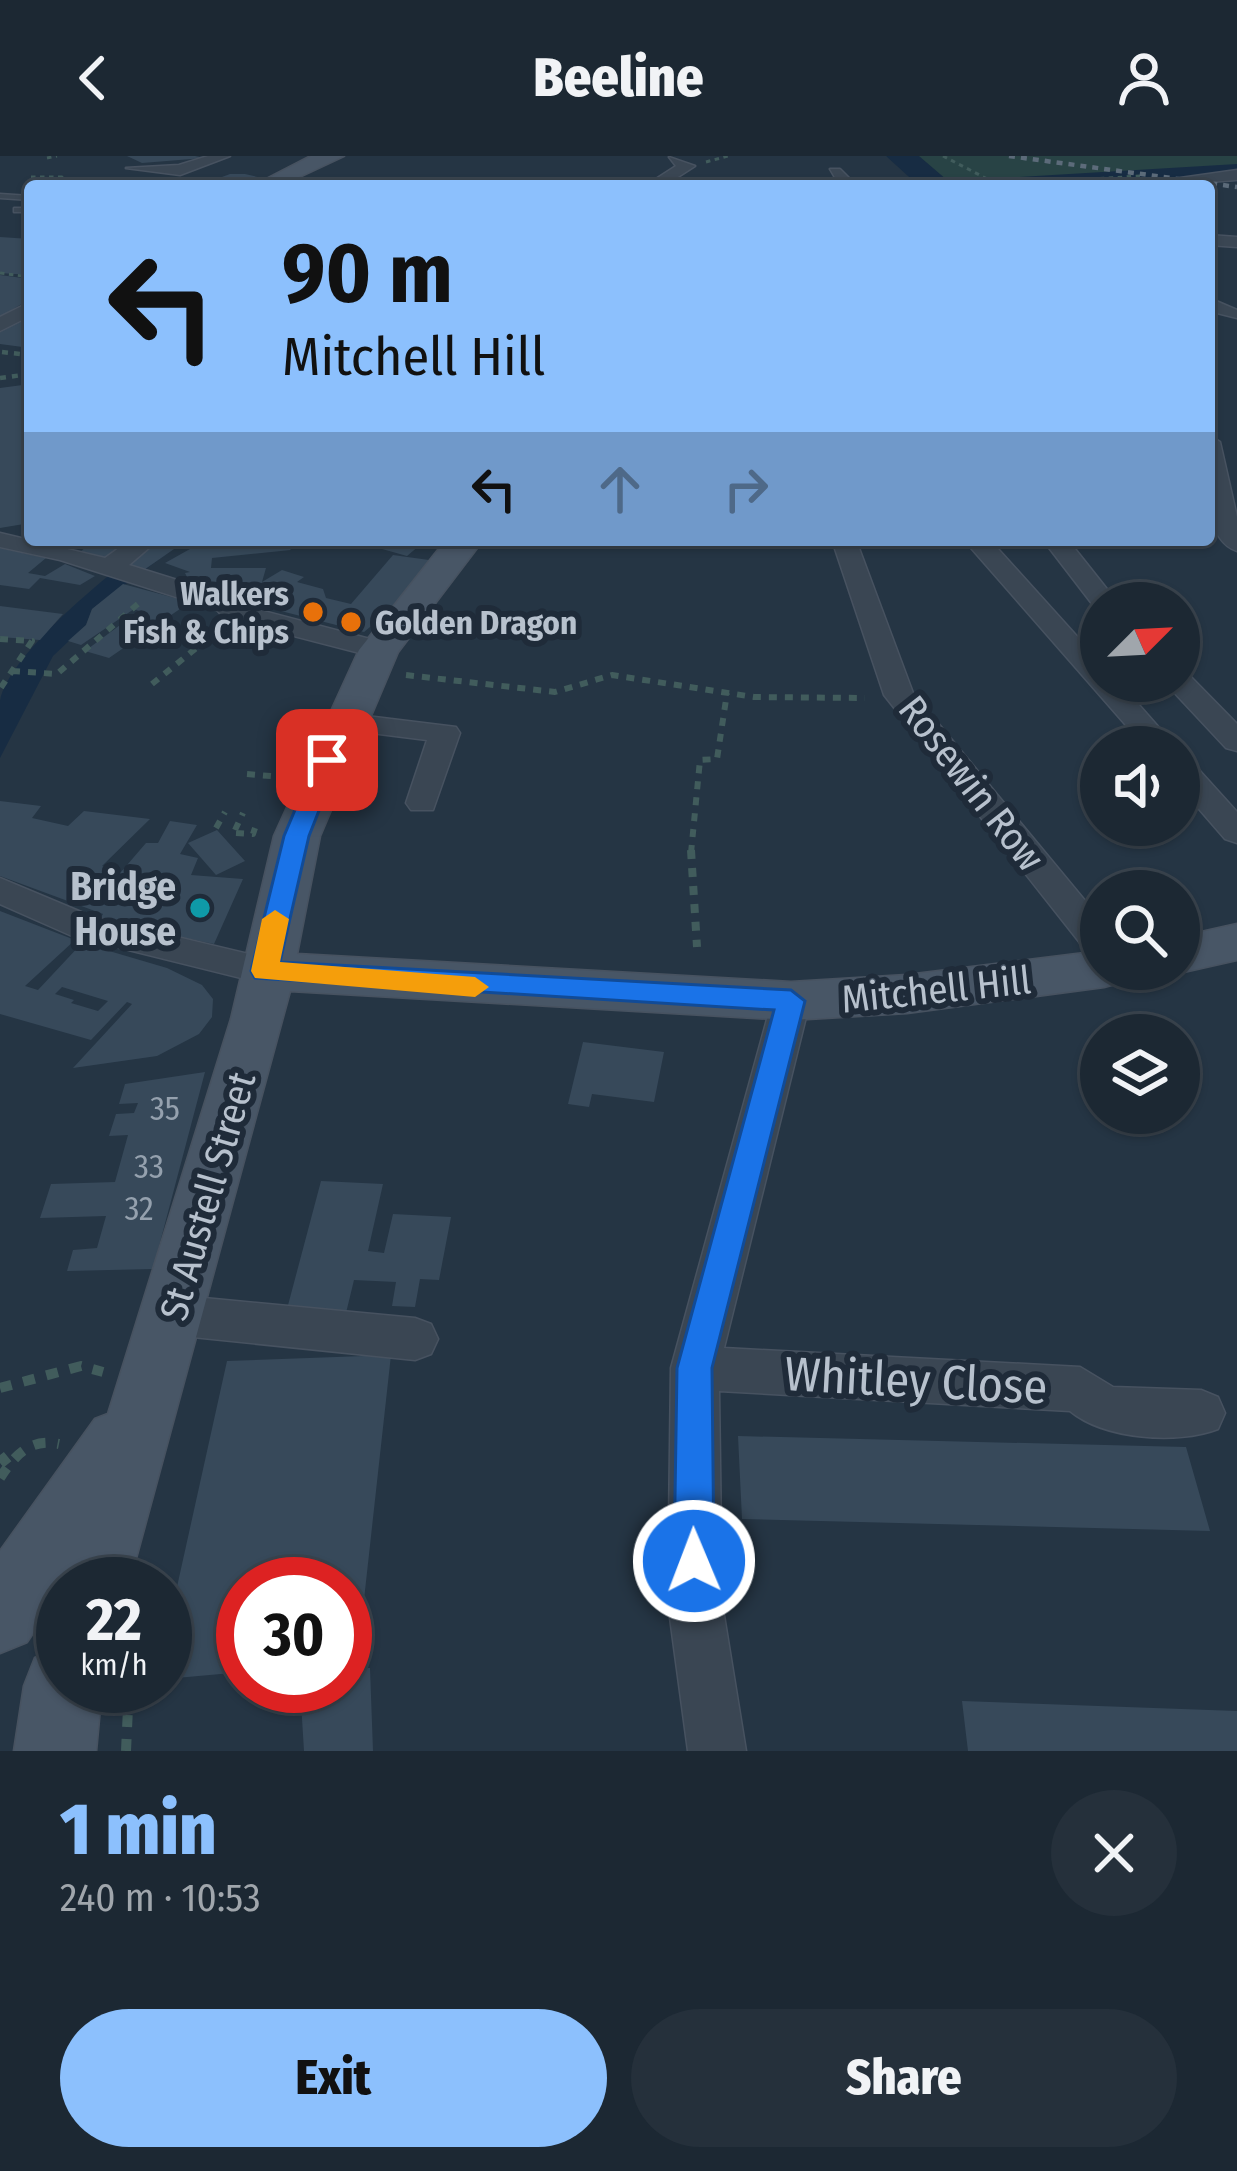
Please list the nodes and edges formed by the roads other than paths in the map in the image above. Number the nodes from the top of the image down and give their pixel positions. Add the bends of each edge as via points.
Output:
1 (223, 156) edge
2 (334, 156) edge
3 (646, 156) edge
4 (249, 158) edge
5 (674, 160) joint
6 (302, 165) junction
7 (131, 172) dead end
8 (835, 172) dead end
9 (1237, 176) edge
10 (275, 180) edge
11 (663, 180) edge
12 (842, 180) edge
13 (1155, 180) edge
14 (17, 210) dead end
15 (24, 210) edge
16 (1215, 307) edge
17 (1231, 314) dead end
18 (1215, 471) edge
19 (1222, 505) edge
20 (1237, 543) edge
21 (24, 546) edge
22 (138, 546) edge
23 (461, 546) edge
24 (846, 546) edge
25 (981, 546) edge
26 (1059, 546) edge
27 (109, 567) junction
28 (1089, 582) edge
29 (1080, 657) edge
30 (386, 661) junction
31 (1120, 702) edge
32 (1199, 702) edge
33 (342, 722) junction
34 (1142, 726) edge
35 (1237, 742) edge
36 (1200, 791) edge
37 (422, 803) dead end
38 (1237, 832) edge
39 (0, 890) edge
40 (1080, 918) edge
41 (1237, 942) edge
42 (1200, 950) edge
43 (265, 971) junction
44 (1080, 972) edge
45 (791, 1001) junction
46 (173, 1315) junction
47 (415, 1339) dead end
48 (694, 1368) junction
49 (126, 1394) junction
50 (1201, 1412) dead end
51 (97, 1557) edge
52 (0, 1615) edge
53 (60, 1713) edge
54 (55, 1751) edge
55 (717, 1751) edge

1 - 7 street via 180,170
2 - 6 main road
3 - 5 lane
4 - 6 main road
5 - 11 street via 687,166
6 - 10 main road
8 - 12 street
9 - 13 street
14 - 15 lane
16 - 17 street
18 - 19 street
19 - 20 street
21 - 27 street
22 - 27 street
23 - 30 main road, St Austell Street
24 - 40 street, Rosewin Row via 902,699
25 - 29 street
26 - 28 street
27 - 30 street
30 - 33 main road, St Austell Street
31 - 34 street
32 - 35 street
33 - 37 street via 446,733
33 - 43 main road, St Austell Street via 297,836
36 - 38 street
39 - 43 street via 84,927
41 - 42 main road
43 - 45 main road, Mitchell Hill
43 - 46 main road, St Austell Street
44 - 45 main road, Mitchell Hill
45 - 48 street
46 - 47 street
46 - 49 main road, St Austell Street
48 - 50 street, Whitley Close via 1080,1388 1104,1409
48 - 55 street via 695,1603
49 - 51 main road, St Austell Street
49 - 52 main road, St Austell Street
53 - 54 main road

